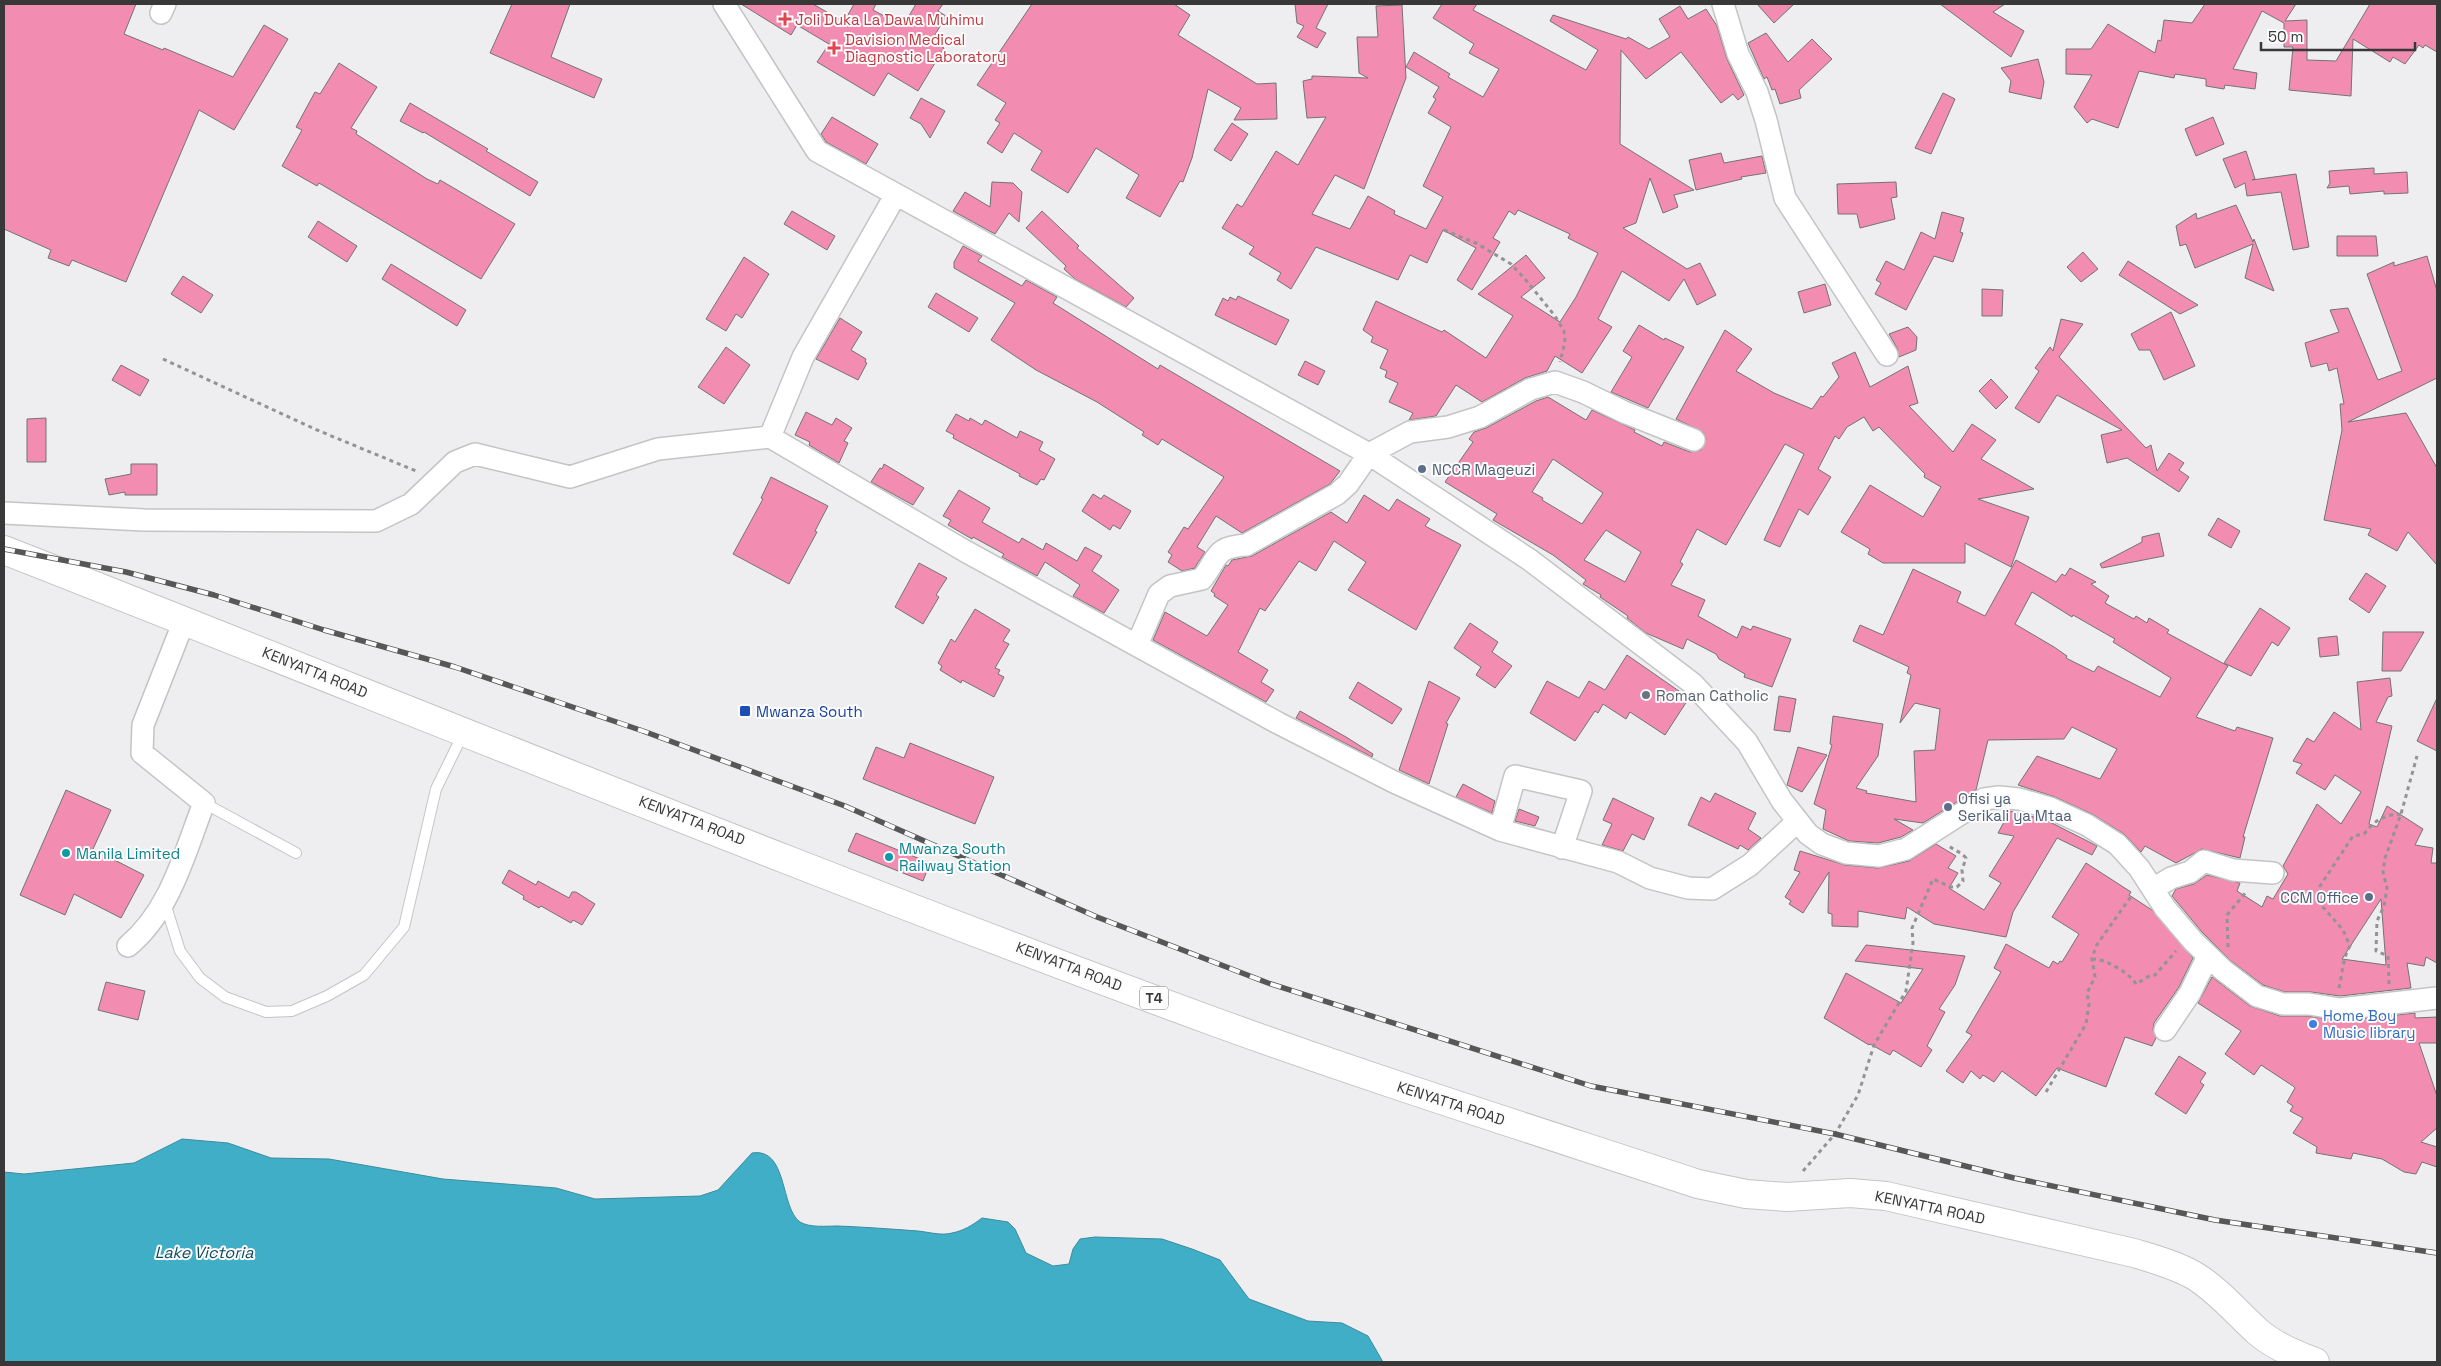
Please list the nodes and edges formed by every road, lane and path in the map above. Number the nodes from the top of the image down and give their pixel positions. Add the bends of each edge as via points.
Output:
1 (724, 4) edge
2 (1723, 4) edge
3 (895, 196) junction
4 (1444, 230) dead end
5 (1887, 355) dead end
6 (162, 359) dead end
7 (1555, 382) junction
8 (770, 437) junction
9 (1694, 440) dead end
10 (1369, 454) junction
11 (438, 480) junction
12 (4, 513) edge
13 (4, 550) edge
14 (184, 621) junction
15 (1136, 645) junction
16 (465, 731) junction
17 (2418, 756) dead end
18 (204, 803) junction
19 (2401, 814) junction
20 (1798, 821) junction
21 (1500, 830) junction
22 (1948, 838) dead end
23 (1562, 848) junction
24 (296, 853) dead end
25 (2264, 872) joint
26 (2155, 892) junction
27 (165, 903) junction
28 (2189, 935) junction
29 (128, 946) dead end
30 (2092, 959) junction
31 (2212, 959) junction
32 (2437, 998) edge
33 (2391, 1004) junction
34 (2340, 1009) junction
35 (2165, 1030) dead end
36 (2046, 1092) dead end
37 (1786, 1197) junction
38 (2316, 1362) edge

1 - 3 street via 816,151
2 - 5 street via 1738,54 1757,92 1766,120 1785,198
3 - 8 street via 803,357
3 - 10 street
4 - 7 path via 1476,243 1511,264 1556,316 1564,331 1565,342
6 - 11 path via 317,430
7 - 9 street
7 - 10 street via 1531,389 1480,417 1448,427 1410,432
8 - 11 street via 658,449 570,477 475,454 455,462
8 - 15 street
10 - 15 street via 1337,494 1246,545 1230,546 1217,554 1202,579 1170,586 1159,594
10 - 20 street via 1530,560 1692,683 1747,742 1782,801
11 - 12 street via 411,504 376,521 144,520
13 - 14 highway, KENYATTA ROAD / T4
14 - 16 highway, KENYATTA ROAD / T4
14 - 18 street via 142,725 142,753
15 - 21 street via 1331,750
16 - 27 lane via 436,789 404,927 364,975 292,1011 266,1012 225,997 194,972 180,952
16 - 37 highway, KENYATTA ROAD / T4 via 934,915 1364,1074 1698,1184 1746,1194
17 - 19 path
18 - 24 lane
18 - 27 street
19 - 33 path via 2385,858 2386,899 2377,921 2376,951 2388,956
19 - 34 path via 2383,816 2364,834 2353,836 2320,886 2322,906 2343,930 2350,946 2343,957
20 - 23 street via 1750,865 1712,889 1688,888 1618,862
20 - 26 street via 1822,844 1846,852 1879,856 1906,849 1984,800 1998,797 2019,799 2050,808 2094,829 2116,844 2139,868
21 - 23 street
21 - 23 street via 1515,776 1581,791
22 - 37 path via 1946,844 1961,851 1966,858 1963,880 1957,887 1951,887 1933,878 1912,928 1906,991 1874,1045 1858,1095 1835,1134 1794,1182
25 - 26 street via 2233,870 2204,861 2190,872 2171,878
25 - 31 path via 2227,915 2227,959
26 - 28 street
26 - 30 path via 2134,893 2096,946
27 - 29 street via 144,933
28 - 30 path via 2154,975 2136,984 2130,976 2104,960
28 - 31 street
30 - 36 path via 2094,977 2087,993 2086,1024
31 - 34 street via 2257,996 2283,1004
31 - 35 street
32 - 33 street
33 - 34 street
37 - 38 highway, KENYATTA ROAD / T4 via 1850,1193 1886,1196 2134,1253 2195,1276 2260,1333 2295,1355

